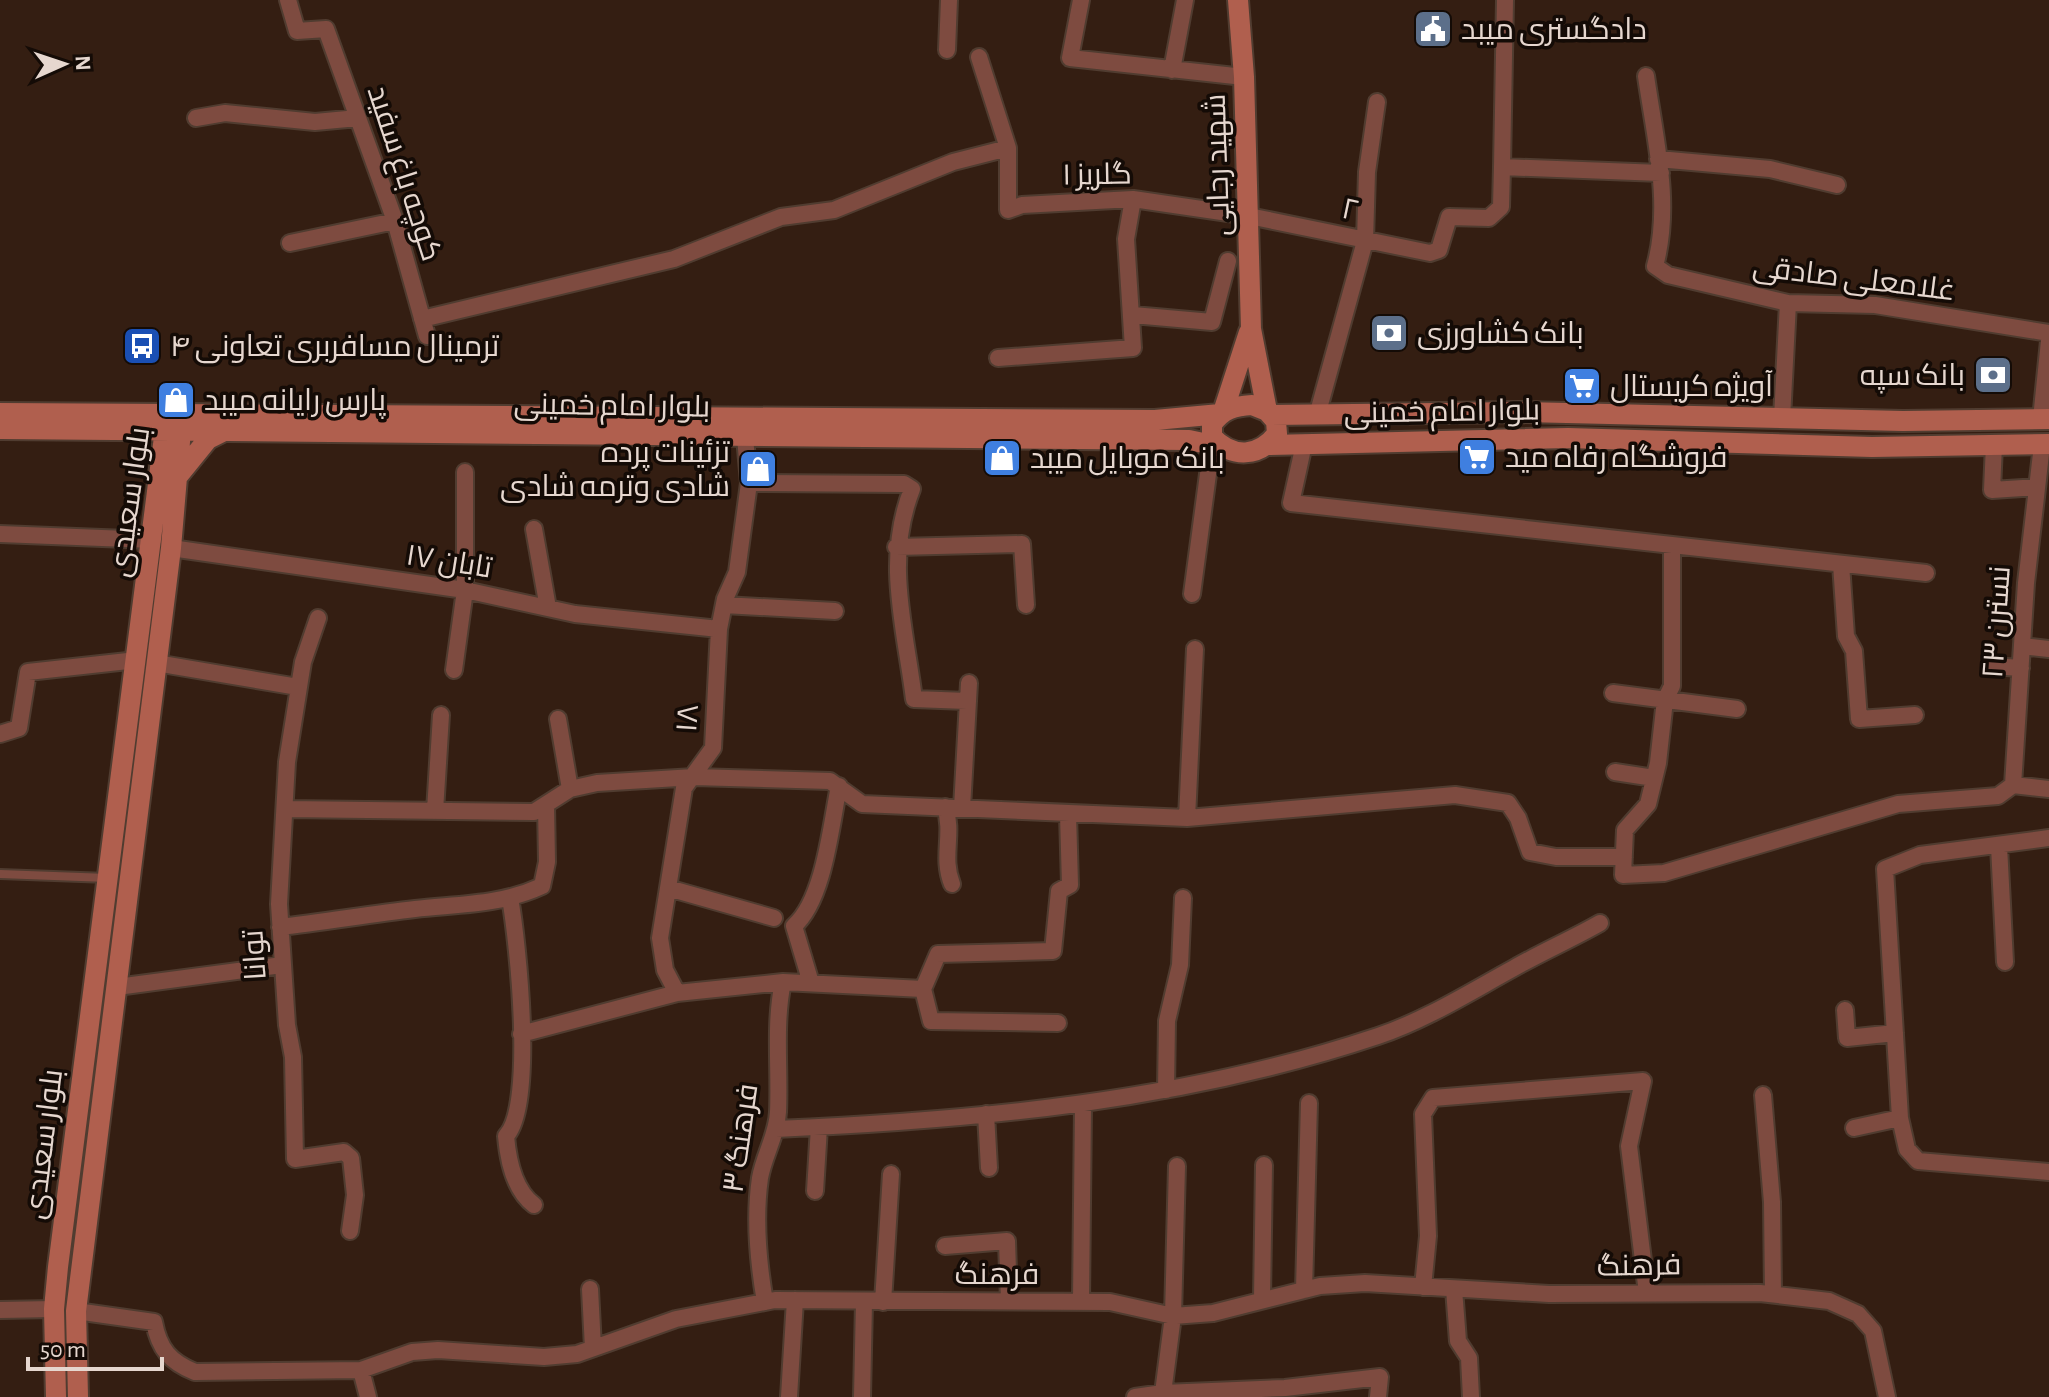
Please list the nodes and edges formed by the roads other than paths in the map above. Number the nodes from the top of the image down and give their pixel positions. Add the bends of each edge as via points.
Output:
1 (288, 0) edge
2 (949, 0) edge
3 (1081, 0) edge
4 (1185, 0) edge
5 (1238, 0) edge
6 (1505, 0) edge
7 (947, 50) dead end
8 (979, 57) dead end
9 (1172, 70) junction
10 (1646, 76) dead end
11 (1244, 77) junction
12 (1377, 102) dead end
13 (196, 118) dead end
14 (358, 118) junction
15 (1008, 148) junction
16 (1659, 166) junction
17 (1502, 167) junction
18 (1837, 185) dead end
19 (1133, 199) junction
20 (1249, 216) junction
21 (395, 221) junction
22 (1365, 241) junction
23 (290, 243) dead end
24 (1228, 261) dead end
25 (1788, 303) junction
26 (1133, 315) junction
27 (422, 319) junction
28 (1251, 329) junction
29 (2049, 333) edge
30 (427, 336) dead end
31 (2049, 341) edge
32 (998, 358) dead end
33 (1318, 412) junction
34 (0, 413) edge
35 (1221, 413) junction
36 (1269, 413) junction
37 (1782, 418) junction
38 (2045, 419) edge
39 (173, 423) junction
40 (118, 428) junction
41 (0, 429) edge
42 (227, 430) junction
43 (745, 437) junction
44 (1304, 444) junction
45 (2046, 444) edge
46 (1269, 445) junction
47 (1994, 445) junction
48 (1217, 446) junction
49 (465, 472) dead end
50 (169, 473) junction
51 (749, 483) junction
52 (2037, 487) junction
53 (534, 529) dead end
54 (0, 534) edge
55 (162, 544) junction
56 (1672, 545) junction
57 (896, 547) junction
58 (1841, 564) junction
59 (1926, 573) dead end
60 (465, 590) junction
61 (1192, 594) dead end
62 (724, 605) junction
63 (1026, 605) dead end
64 (548, 608) junction
65 (835, 611) dead end
66 (318, 618) dead end
67 (719, 629) junction
68 (2022, 646) junction
69 (1195, 649) dead end
70 (2049, 649) edge
71 (146, 661) junction
72 (1992, 666) dead end
73 (2021, 668) junction
74 (454, 670) dead end
75 (969, 683) dead end
76 (298, 687) junction
77 (1613, 693) dead end
78 (1665, 700) junction
79 (967, 701) junction
80 (1737, 709) dead end
81 (441, 715) dead end
82 (1915, 715) dead end
83 (558, 719) dead end
84 (0, 734) edge
85 (1615, 772) dead end
86 (694, 777) junction
87 (1654, 778) junction
88 (2013, 785) junction
89 (839, 786) junction
90 (570, 789) junction
91 (2049, 789) edge
92 (546, 805) junction
93 (945, 807) junction
94 (962, 808) junction
95 (286, 809) junction
96 (435, 811) junction
97 (1068, 814) junction
98 (1187, 818) junction
99 (2049, 838) edge
100 (1999, 846) junction
101 (1624, 857) junction
102 (0, 874) edge
103 (109, 878) junction
104 (952, 884) dead end
105 (668, 888) junction
106 (510, 898) junction
107 (1183, 898) dead end
108 (774, 918) dead end
109 (1600, 923) dead end
110 (280, 927) junction
111 (102, 929) junction
112 (124, 932) junction
113 (2005, 962) dead end
114 (282, 965) junction
115 (783, 982) junction
116 (811, 983) junction
117 (117, 987) junction
118 (923, 989) junction
119 (677, 993) junction
120 (1845, 1010) dead end
121 (1058, 1023) dead end
122 (1895, 1033) junction
123 (521, 1034) junction
124 (1166, 1090) junction
125 (1763, 1095) dead end
126 (1309, 1103) dead end
127 (1083, 1106) junction
128 (986, 1114) junction
129 (1900, 1118) junction
130 (819, 1127) junction
131 (1854, 1128) dead end
132 (776, 1129) junction
133 (1264, 1165) dead end
134 (1177, 1166) dead end
135 (989, 1168) dead end
136 (2049, 1172) edge
137 (891, 1174) dead end
138 (815, 1191) dead end
139 (534, 1205) dead end
140 (350, 1231) dead end
141 (945, 1246) dead end
142 (1423, 1287) junction
143 (590, 1289) dead end
144 (1454, 1289) junction
145 (1304, 1290) junction
146 (1647, 1293) junction
147 (1773, 1294) junction
148 (1262, 1299) junction
149 (795, 1300) junction
150 (1009, 1301) junction
151 (765, 1302) junction
152 (864, 1302) junction
153 (883, 1302) junction
154 (1081, 1302) junction
155 (54, 1309) junction
156 (0, 1310) edge
157 (76, 1311) junction
158 (1173, 1316) junction
159 (593, 1348) junction
160 (361, 1370) junction
161 (1163, 1393) junction
162 (56, 1397) edge
163 (78, 1397) edge
164 (368, 1397) edge
165 (789, 1397) edge
166 (862, 1397) edge
167 (1135, 1397) edge
168 (1378, 1397) edge
169 (1471, 1397) edge
170 (1887, 1397) edge

1 - 14 street, کوچه باغ سفید via 297,31 326,29
2 - 7 street
3 - 9 street via 1070,58
4 - 9 street
5 - 11 main road, شهید رجایی
6 - 17 street
8 - 15 street
9 - 11 street
10 - 16 street
11 - 20 main road, شهید رجایی
12 - 22 street
13 - 14 street via 225,113 315,122
14 - 21 street, کوچه باغ سفید
15 - 19 street, گلریز ۱ via 1008,210
15 - 27 street via 953,162 834,210 781,217 674,259
16 - 17 street
16 - 18 street via 1770,169
16 - 25 street, غلامعلی صادقی via 1662,240 1655,266 1668,275
17 - 22 street, ۲ via 1501,207 1489,218 1449,217 1439,250 1430,253
19 - 20 street, گلریز ۱
19 - 26 street via 1126,239
20 - 22 street, ۲
20 - 28 main road, شهید رجایی
21 - 23 street
21 - 27 street, کوچه باغ سفید
22 - 33 street
24 - 26 street via 1212,322
25 - 29 street, غلامعلی صادقی via 1875,305
25 - 37 street
26 - 32 street via 1133,348
27 - 30 street, کوچه باغ سفید
28 - 35 main road
28 - 36 main road
31 - 38 street
33 - 36 main road, بلوار امام خمینی
33 - 37 main road, بلوار امام خمینی
34 - 39 main road, بلوار امام خمینی
35 - 36 main road via 1252,405
35 - 39 main road, بلوار امام خمینی via 1155,420
35 - 48 main road via 1212,424
36 - 46 main road via 1277,434
37 - 38 main road, بلوار امام خمینی
39 - 40 main road, بلوار امام خمینی
39 - 42 main road, بلوار امام خمینی
39 - 50 main road, بلوار سعیدی
40 - 41 main road, بلوار امام خمینی
40 - 50 main road via 138,437
42 - 43 main road, بلوار امام خمینی
42 - 50 main road via 208,439
43 - 48 main road, بلوار امام خمینی via 1189,440
43 - 51 street, ۱۸
44 - 46 main road, بلوار امام خمینی
44 - 47 main road, بلوار امام خمینی via 1568,438 1872,447
44 - 56 street via 1291,503
45 - 47 main road, بلوار امام خمینی
45 - 52 street, نسترن ۲۳
46 - 48 main road via 1246,453
47 - 52 street via 1992,490
48 - 61 street
49 - 60 street
50 - 55 main road, بلوار سعیدی
51 - 57 street via 904,484 912,489
51 - 62 street, ۱۸ via 737,572
52 - 68 street, نسترن ۲۳
53 - 64 street
54 - 55 street, تابان ۱۷
55 - 60 street, تابان ۱۷
55 - 71 main road, بلوار سعیدی
56 - 58 street
56 - 78 street via 1672,686
57 - 63 street via 1022,544
57 - 79 street via 899,608 914,699
58 - 59 street
58 - 82 street via 1859,719
60 - 64 street, تابان ۱۷
60 - 74 street
62 - 65 street
62 - 67 street, ۱۸
64 - 67 street, تابان ۱۷
66 - 76 street, توانا
67 - 86 street, ۱۸ via 713,748
68 - 70 street
68 - 73 street, نسترن ۲۳
69 - 98 street
71 - 76 street
71 - 84 street via 28,672 19,728
71 - 103 main road, بلوار سعیدی
71 - 112 main road, بلوار سعیدی
72 - 73 street
73 - 88 street, نسترن ۲۳
75 - 79 street
76 - 95 street, توانا
77 - 78 street
78 - 80 street
78 - 87 street
79 - 94 street
81 - 96 street
83 - 90 street
85 - 87 street
86 - 89 street via 830,781
86 - 90 street
86 - 105 street, ۱۸ via 684,788
87 - 101 street via 1648,804 1625,830
88 - 91 street
88 - 101 street via 1998,796 1898,804 1664,873 1623,875
89 - 93 street via 862,804
89 - 116 street via 814,896 805,917 794,926
90 - 92 street
92 - 96 street via 534,812
92 - 106 street via 542,886
93 - 94 street
93 - 104 street via 950,835 945,864
94 - 97 street
95 - 96 street
95 - 110 street, توانا
97 - 98 street
97 - 118 street via 1070,885 1059,891 1053,951 938,954
98 - 101 street via 1455,795 1508,803 1530,852
99 - 100 street
100 - 113 street
100 - 122 street via 1920,855 1885,869
102 - 103 lane
103 - 111 main road, بلوار سعیدی
105 - 108 street
105 - 119 street, ۱۸ via 660,938 665,970
106 - 110 street
106 - 123 street via 518,944
107 - 124 street via 1180,965 1167,1021
109 - 124 street via 1472,993 1380,1035
110 - 114 street, توانا
111 - 112 main road
111 - 155 main road, بلوار سعیدی
112 - 117 main road, بلوار سعیدی
114 - 117 street
114 - 140 street, توانا via 293,1057 295,1159 344,1152 351,1158 355,1195
115 - 116 street
115 - 119 street
115 - 132 street, فرهنگ ۳
116 - 118 street
117 - 157 main road, بلوار سعیدی
118 - 121 street via 931,1021
119 - 123 street
120 - 122 street via 1847,1038
122 - 129 street
123 - 139 street via 516,1126 506,1136 523,1197
124 - 127 street
125 - 147 street
126 - 145 street
127 - 128 street
127 - 154 street
128 - 130 street
128 - 135 street
129 - 131 street
129 - 136 street via 1907,1149 1918,1161
130 - 132 street
130 - 138 street
132 - 151 street, فرهنگ ۳ via 760,1180 757,1222
133 - 148 street
134 - 158 street
137 - 153 street
141 - 150 street via 1007,1241
142 - 144 street, فرهنگ
142 - 145 street, فرهنگ via 1365,1283
142 - 146 street via 1428,1236 1423,1114 1433,1098 1643,1081 1629,1146
143 - 159 street
144 - 146 street, فرهنگ
144 - 169 street via 1458,1341 1469,1358
145 - 148 street, فرهنگ
146 - 147 street, فرهنگ
147 - 170 street, فرهنگ via 1829,1301 1858,1314 1873,1331
148 - 158 street, فرهنگ via 1213,1313
149 - 151 street, فرهنگ
149 - 152 street, فرهنگ
149 - 165 street
150 - 153 street, فرهنگ
150 - 154 street, فرهنگ
151 - 159 street, فرهنگ via 676,1319
152 - 153 street, فرهنگ
152 - 166 street
154 - 158 street, فرهنگ via 1110,1302
155 - 156 street
155 - 162 main road, بلوار سعیدی
157 - 160 street, فرهنگ via 154,1322 165,1354 195,1372
157 - 163 main road, بلوار سعیدی
158 - 161 street
159 - 160 street, فرهنگ via 544,1357 412,1352
160 - 164 street
161 - 167 street
161 - 168 street via 1380,1377

